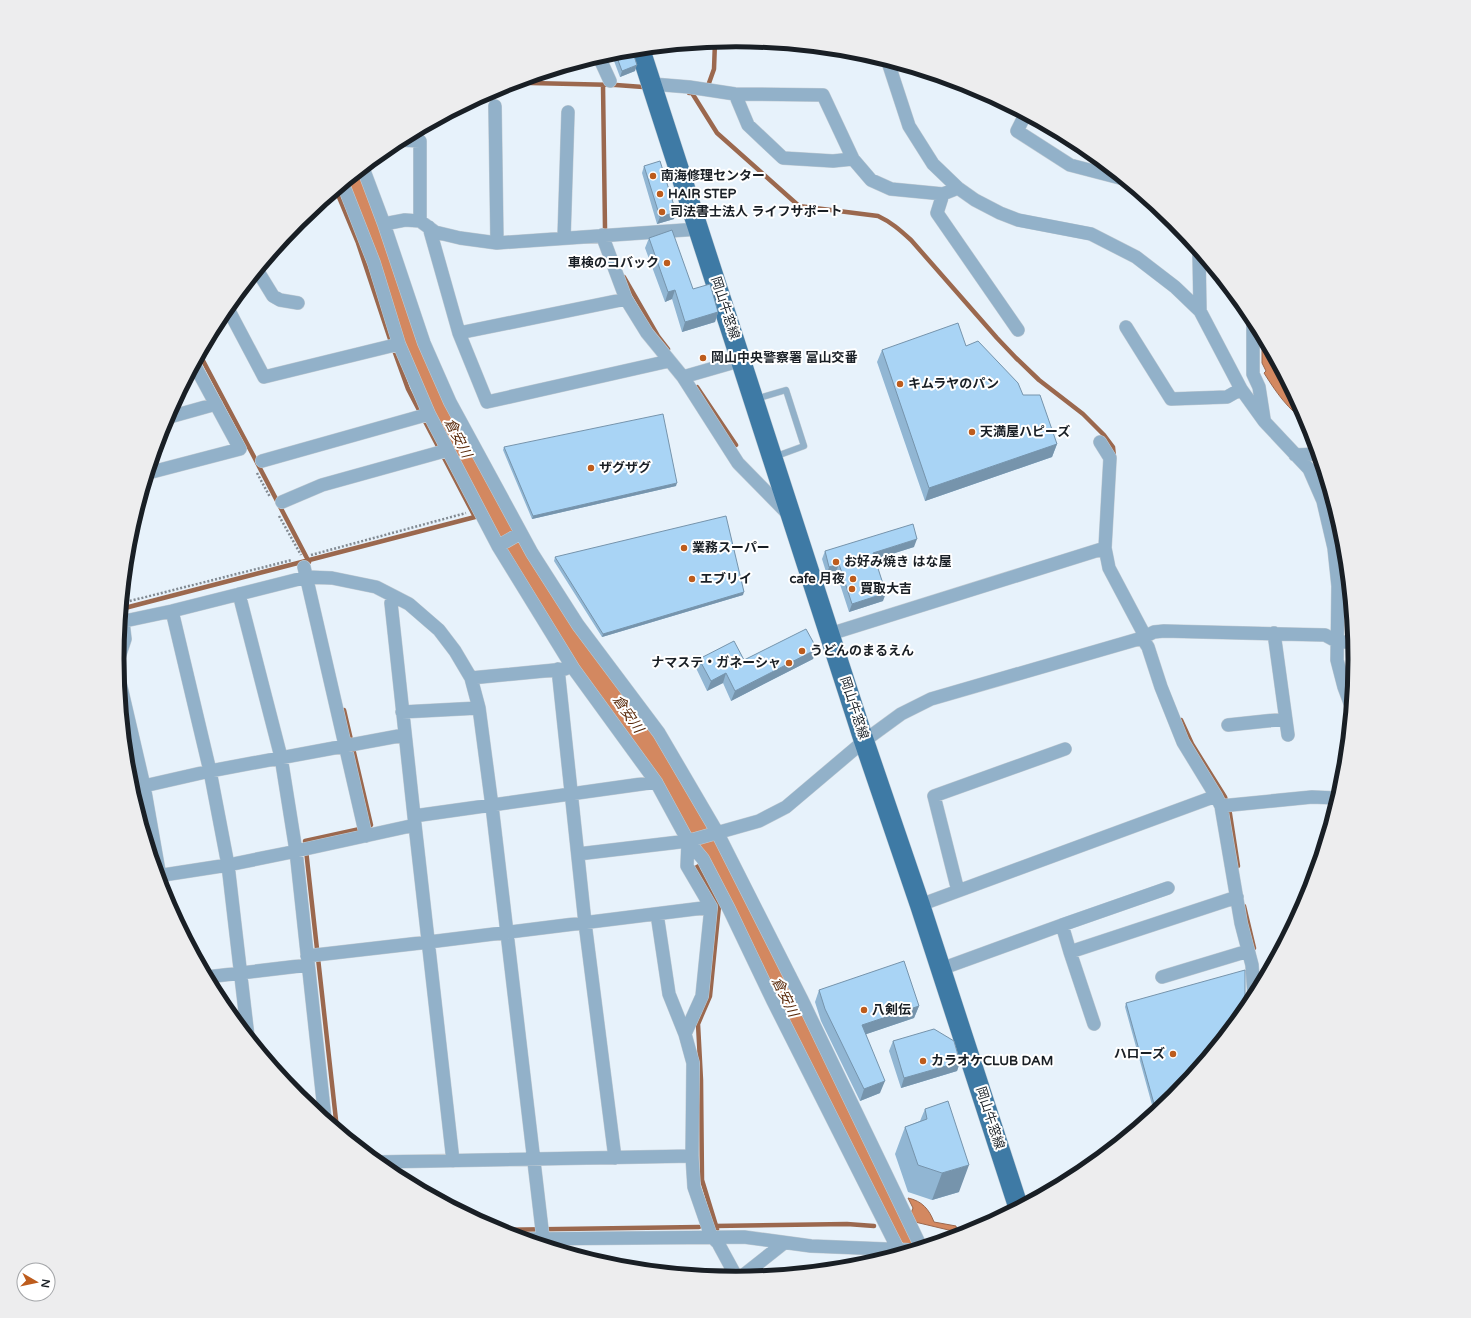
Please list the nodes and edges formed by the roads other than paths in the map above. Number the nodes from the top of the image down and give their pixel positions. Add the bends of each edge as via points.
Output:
1 (642, 54) edge
2 (601, 62) edge
3 (890, 67) edge
4 (610, 81) dead end
5 (652, 84) junction
6 (736, 94) junction
7 (495, 106) dead end
8 (568, 112) dead end
9 (1023, 119) edge
10 (411, 141) edge
11 (853, 159) junction
12 (364, 172) edge
13 (1111, 176) edge
14 (345, 188) edge
15 (958, 188) junction
16 (943, 194) junction
17 (384, 224) junction
18 (424, 224) junction
19 (699, 229) junction
20 (605, 235) junction
21 (564, 238) junction
22 (497, 243) junction
23 (1199, 259) edge
24 (260, 274) edge
25 (626, 299) junction
26 (298, 303) dead end
27 (1200, 312) junction
28 (231, 314) edge
29 (1126, 326) dead end
30 (1018, 330) dead end
31 (459, 332) junction
32 (1253, 333) edge
33 (394, 346) junction
34 (742, 360) junction
35 (669, 361) junction
36 (197, 369) edge
37 (686, 376) junction
38 (1240, 389) junction
39 (754, 400) junction
40 (216, 404) junction
41 (174, 416) edge
42 (425, 416) junction
43 (1264, 421) junction
44 (1100, 442) dead end
45 (443, 451) junction
46 (1312, 454) edge
47 (1295, 455) junction
48 (773, 458) junction
49 (262, 461) dead end
50 (153, 471) edge
51 (282, 502) dead end
52 (792, 518) junction
53 (519, 534) junction
54 (502, 544) junction
55 (1105, 548) junction
56 (303, 565) junction
57 (239, 594) junction
58 (393, 596) junction
59 (172, 611) junction
60 (125, 621) edge
61 (1274, 633) junction
62 (830, 634) junction
63 (1146, 635) junction
64 (1338, 642) junction
65 (1347, 642) edge
66 (573, 668) junction
67 (558, 669) junction
68 (471, 678) junction
69 (1346, 693) edge
70 (126, 708) edge
71 (479, 708) junction
72 (402, 712) junction
73 (1285, 719) junction
74 (1228, 725) dead end
75 (404, 735) junction
76 (1288, 735) dead end
77 (864, 740) junction
78 (350, 744) junction
79 (1065, 749) dead end
80 (281, 757) junction
81 (210, 771) junction
82 (656, 782) junction
83 (144, 786) junction
84 (572, 794) junction
85 (1331, 798) edge
86 (1223, 803) junction
87 (492, 806) junction
88 (414, 820) junction
89 (365, 831) junction
90 (714, 833) junction
91 (693, 839) junction
92 (303, 850) junction
93 (578, 854) junction
94 (156, 855) edge
95 (228, 865) junction
96 (163, 874) edge
97 (1168, 888) dead end
98 (958, 891) junction
99 (1237, 897) junction
100 (920, 905) junction
101 (711, 907) junction
102 (657, 914) junction
103 (585, 923) junction
104 (1062, 925) junction
105 (507, 932) junction
106 (429, 942) junction
107 (1248, 951) junction
108 (1070, 952) junction
109 (313, 958) junction
110 (941, 969) junction
111 (241, 972) junction
112 (212, 976) edge
113 (1162, 976) dead end
114 (1253, 985) edge
115 (1094, 1024) dead end
116 (247, 1028) edge
117 (685, 1034) junction
118 (324, 1112) edge
119 (692, 1156) junction
120 (615, 1158) junction
121 (534, 1160) junction
122 (453, 1161) junction
123 (386, 1162) edge
124 (1017, 1202) edge
125 (543, 1233) junction
126 (532, 1236) edge
127 (711, 1236) junction
128 (784, 1243) junction
129 (919, 1243) edge
130 (558, 1244) edge
131 (901, 1248) edge
132 (892, 1250) edge
133 (736, 1271) edge
134 (748, 1271) edge

1 - 5 main road, 岡山牛窓線
2 - 4 street
3 - 15 street via 909,126 933,164
5 - 6 street via 688,86
5 - 19 main road, 岡山牛窓線
6 - 11 street via 748,126 783,158 833,161
6 - 11 street via 823,95
7 - 22 street
8 - 21 street
9 - 13 street via 1017,131 1070,165
10 - 18 street via 420,141
11 - 16 street via 871,180 891,189
12 - 17 street
14 - 33 street via 374,263
15 - 16 street
15 - 27 street via 1000,213 1018,220 1091,234 1136,257 1175,287
16 - 30 street via 937,213
17 - 18 street via 405,220
17 - 53 street via 424,342 450,402
18 - 22 street via 436,232
18 - 31 street
19 - 20 street
19 - 34 main road, 岡山牛窓線
20 - 21 street
20 - 25 street
21 - 22 street
23 - 27 street
24 - 26 street via 273,296
25 - 31 street
25 - 35 street via 647,333
27 - 38 street
28 - 33 street via 264,377
29 - 38 street via 1171,399 1227,397
31 - 35 street via 487,402
32 - 43 street via 1253,374 1259,387
33 - 42 street
34 - 37 street
34 - 39 main road, 岡山牛窓線
35 - 37 street
36 - 40 street
37 - 52 street via 738,463
38 - 43 street
39 - 48 main road, 岡山牛窓線
39 - 48 lane via 786,390 804,446
40 - 41 street
40 - 50 street via 240,449
42 - 45 street
42 - 49 street
43 - 47 street
44 - 55 street via 1110,458
45 - 51 street via 322,485
45 - 54 street
46 - 47 street
47 - 64 street via 1309,469 1323,502 1334,548 1338,586
48 - 52 main road, 岡山牛窓線
52 - 62 main road, 岡山牛窓線
53 - 54 street
53 - 90 street via 578,625 659,733
54 - 66 street
55 - 62 street
55 - 63 street via 1108,568
56 - 57 street
56 - 58 street via 332,578 376,587
56 - 78 street
57 - 59 street
57 - 80 street
58 - 68 street via 409,604 439,630
58 - 72 street via 391,603
59 - 60 street
59 - 81 street
61 - 63 street via 1164,631
61 - 64 street via 1324,634
61 - 73 street
62 - 77 main road, 岡山牛窓線
63 - 77 street via 931,698 901,714
63 - 86 street via 1161,687 1183,742
64 - 65 street
64 - 69 street via 1338,660
66 - 67 street
66 - 82 street
67 - 68 street
67 - 84 street
68 - 71 street
70 - 83 street
71 - 72 street
71 - 87 street
72 - 75 street
73 - 74 street
73 - 76 street
75 - 78 street
75 - 88 street
77 - 90 street via 786,808 759,822
77 - 100 main road, 岡山牛窓線
78 - 80 street
78 - 89 street
79 - 98 street via 934,796
80 - 81 street
80 - 92 street
81 - 83 street
81 - 95 street
82 - 84 street
82 - 91 street
83 - 94 street
84 - 87 street
84 - 93 street
85 - 86 street
86 - 98 street
86 - 99 street
87 - 88 street
87 - 105 street
88 - 89 street
88 - 106 street
89 - 92 street
90 - 91 street
90 - 129 street via 802,1000
91 - 93 street
91 - 101 street via 687,866
91 - 131 street
92 - 95 street
92 - 109 street
93 - 103 street
95 - 96 street
95 - 111 street
97 - 104 street
98 - 100 street
99 - 107 street
99 - 108 street
100 - 110 main road, 岡山牛窓線
101 - 102 street
101 - 117 street via 702,996
102 - 103 street
102 - 117 street via 669,994
103 - 105 street
103 - 120 street
104 - 108 street
104 - 110 street
105 - 106 street
105 - 121 street
106 - 109 street
106 - 122 street
107 - 113 street
107 - 114 street
108 - 115 street
109 - 111 street
109 - 118 street
110 - 124 main road, 岡山牛窓線
111 - 112 street
111 - 116 street
117 - 119 street via 693,1064
119 - 120 street
119 - 127 street via 694,1187
120 - 121 street
121 - 122 street
121 - 125 street
122 - 123 street
125 - 126 street
125 - 130 street
127 - 128 street via 744,1237
127 - 130 street
127 - 133 street
128 - 132 street
128 - 134 street

